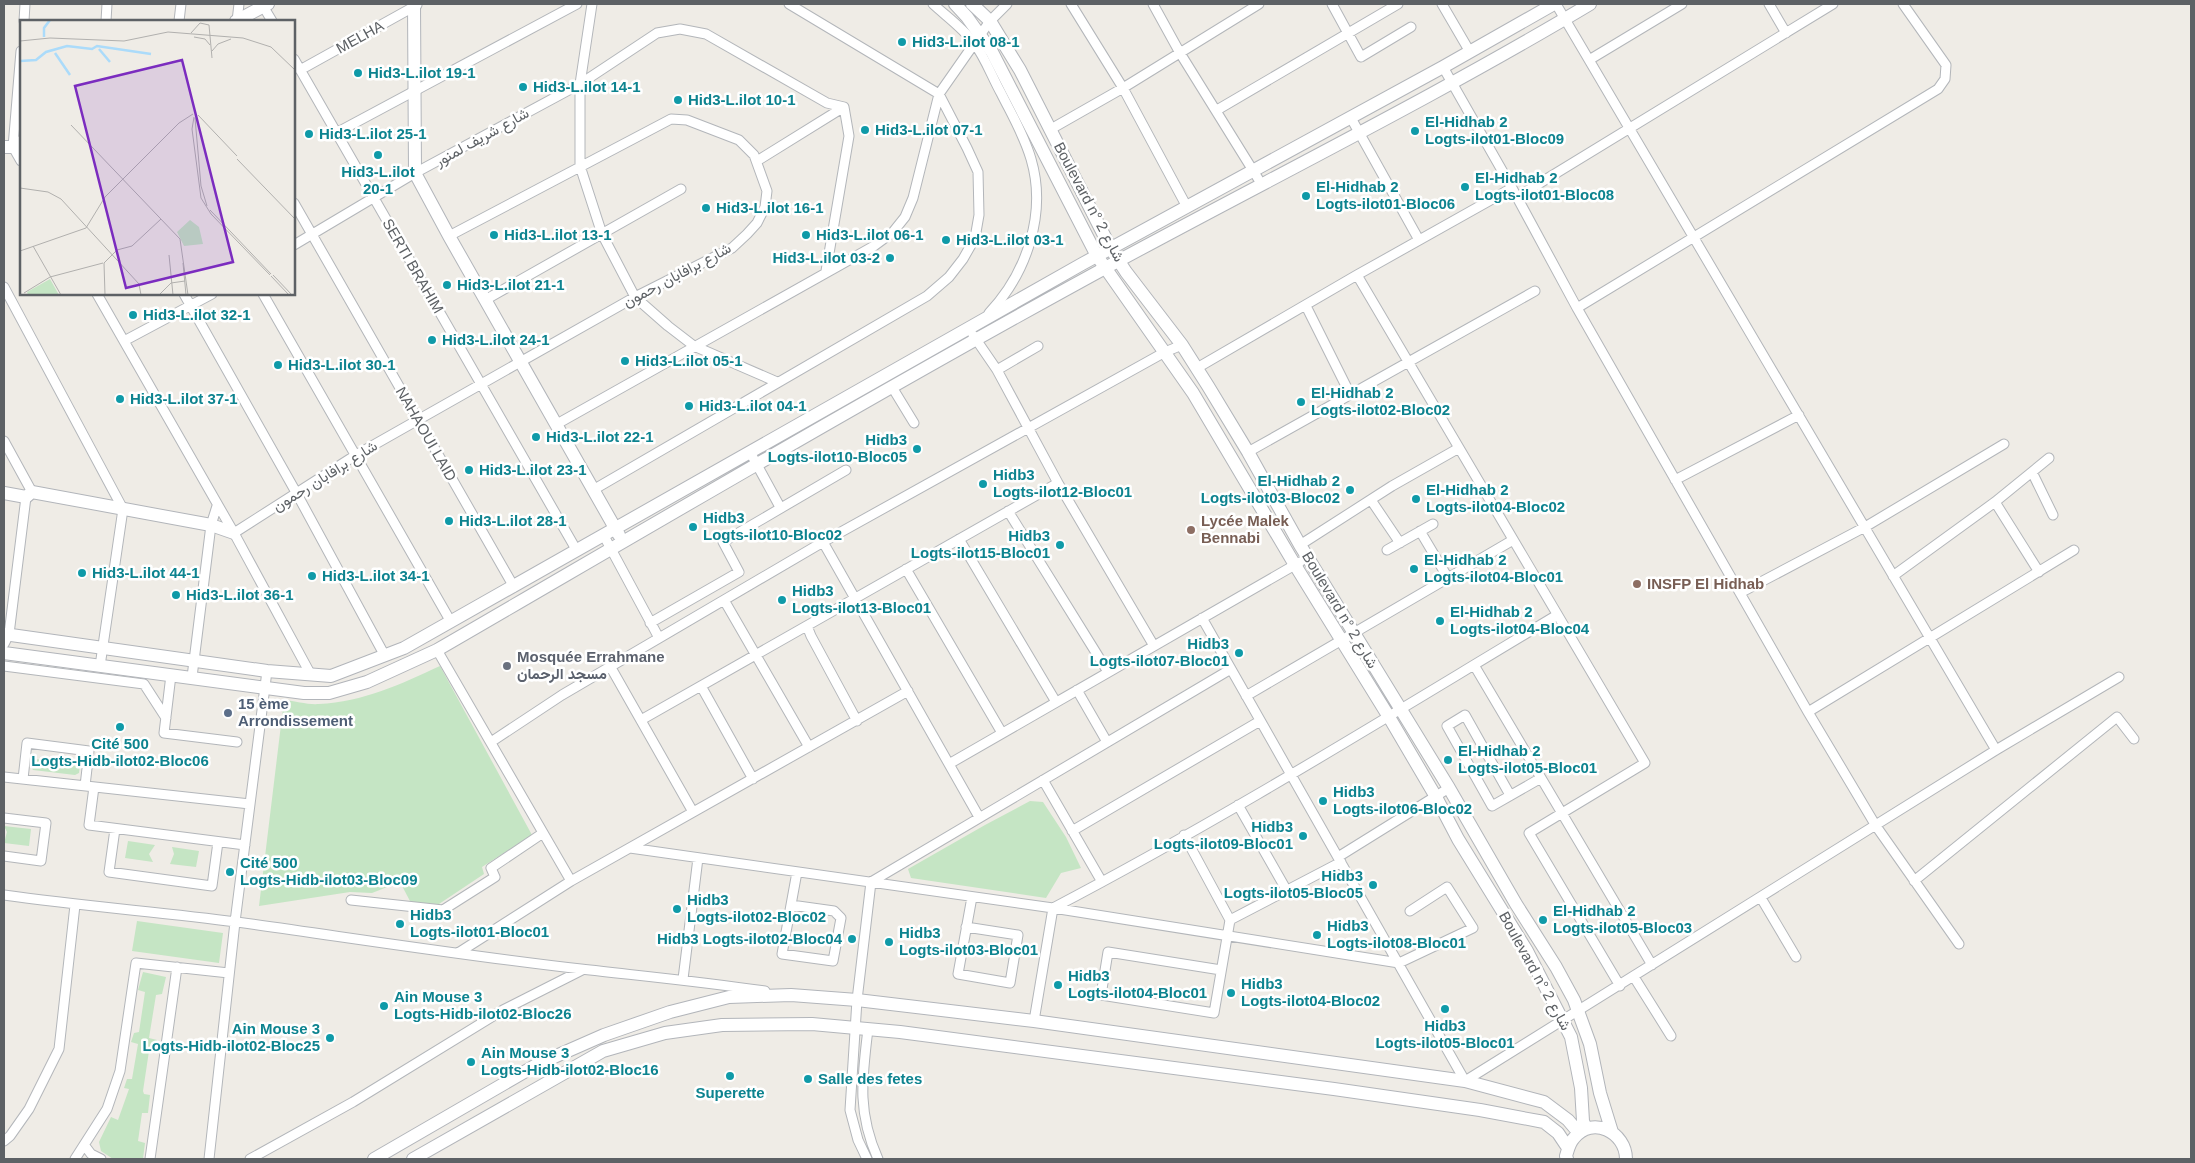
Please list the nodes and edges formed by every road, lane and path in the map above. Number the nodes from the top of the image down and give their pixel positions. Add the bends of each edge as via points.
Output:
1 (23, 4) edge
2 (107, 4) edge
3 (181, 4) edge
4 (239, 4) edge
5 (416, 4) edge
6 (577, 4) edge
7 (592, 4) edge
8 (789, 4) edge
9 (933, 4) edge
10 (955, 4) edge
11 (972, 4) edge
12 (1008, 4) edge
13 (1071, 4) edge
14 (1153, 4) edge
15 (1258, 4) edge
16 (1332, 4) edge
17 (1398, 4) edge
18 (1442, 4) edge
19 (1555, 4) edge
20 (1590, 4) edge
21 (1682, 4) edge
22 (1769, 4) edge
23 (1833, 4) edge
24 (1903, 4) edge
25 (265, 5) edge
26 (1564, 19) junction
27 (24, 20) edge
28 (106, 20) edge
29 (179, 20) edge
30 (237, 20) edge
31 (239, 20) edge
32 (272, 20) edge
33 (990, 21) junction
34 (1411, 27) dead end
35 (1348, 33) junction
36 (1786, 33) junction
37 (977, 39) junction
38 (1180, 52) junction
39 (1470, 52) junction
40 (1589, 60) junction
41 (295, 62) edge
42 (20, 63) edge
43 (1443, 67) junction
44 (300, 70) junction
45 (1452, 83) junction
46 (580, 84) junction
47 (1123, 88) junction
48 (415, 90) junction
49 (939, 94) junction
50 (844, 107) junction
51 (1217, 110) junction
52 (1351, 118) junction
53 (1051, 129) junction
54 (1629, 129) junction
55 (1359, 132) junction
56 (336, 133) junction
57 (13, 145) edge
58 (20, 159) edge
59 (757, 162) junction
60 (580, 166) junction
61 (1254, 171) junction
62 (416, 173) junction
63 (1262, 184) junction
64 (681, 189) dead end
65 (1515, 193) junction
66 (373, 197) junction
67 (295, 205) edge
68 (1187, 207) junction
69 (311, 234) junction
70 (602, 234) junction
71 (449, 236) junction
72 (1694, 238) junction
73 (1087, 239) junction
74 (1419, 240) junction
75 (295, 244) edge
76 (1111, 248) junction
77 (1097, 256) junction
78 (1118, 261) junction
79 (1082, 264) junction
80 (1105, 268) junction
81 (826, 271) junction
82 (1357, 275) junction
83 (4, 287) edge
84 (1535, 291) dead end
85 (98, 295) edge
86 (185, 295) edge
87 (210, 295) edge
88 (264, 295) edge
89 (635, 297) junction
90 (485, 300) junction
91 (191, 306) junction
92 (1306, 306) junction
93 (1576, 308) junction
94 (975, 330) junction
95 (124, 341) junction
96 (1182, 345) junction
97 (694, 346) junction
98 (1038, 346) dead end
99 (1164, 352) junction
100 (520, 361) junction
101 (1408, 362) junction
102 (1197, 368) junction
103 (997, 370) junction
104 (777, 382) junction
105 (480, 383) junction
106 (892, 388) junction
107 (1350, 394) junction
108 (1799, 415) junction
109 (418, 419) junction
110 (914, 423) dead end
111 (557, 424) junction
112 (1028, 428) junction
113 (4, 442) edge
114 (2004, 444) dead end
115 (1459, 448) junction
116 (750, 452) junction
117 (1248, 452) junction
118 (356, 455) junction
119 (2049, 458) dead end
120 (756, 466) junction
121 (846, 470) dead end
122 (2032, 472) junction
123 (1675, 480) junction
124 (1058, 483) junction
125 (592, 490) junction
126 (4, 493) edge
127 (297, 494) junction
128 (29, 495) junction
129 (1371, 500) junction
130 (1995, 502) junction
131 (217, 506) junction
132 (780, 507) junction
133 (123, 509) junction
134 (1008, 511) junction
135 (2053, 515) dead end
136 (1433, 524) dead end
137 (211, 525) junction
138 (1865, 527) junction
139 (615, 529) junction
140 (1420, 531) junction
141 (234, 533) junction
142 (604, 536) junction
143 (959, 539) junction
144 (1513, 540) junction
145 (624, 542) junction
146 (824, 542) junction
147 (1400, 543) junction
148 (1300, 545) junction
149 (610, 550) junction
150 (1387, 550) dead end
151 (2074, 550) dead end
152 (577, 551) junction
153 (1308, 557) junction
154 (1295, 565) junction
155 (906, 569) junction
156 (2039, 572) junction
157 (1894, 576) junction
158 (1448, 578) junction
159 (514, 587) junction
160 (1740, 593) junction
161 (855, 598) junction
162 (724, 600) junction
163 (1558, 615) junction
164 (1202, 618) junction
165 (451, 622) junction
166 (650, 623) junction
167 (807, 626) junction
168 (1354, 632) junction
169 (5, 637) edge
170 (659, 638) junction
171 (1930, 638) junction
172 (1342, 640) junction
173 (1154, 646) junction
174 (103, 648) junction
175 (437, 650) junction
176 (4, 653) edge
177 (756, 654) junction
178 (385, 656) junction
179 (193, 660) junction
180 (1474, 665) junction
181 (4, 666) edge
182 (100, 666) junction
183 (610, 666) junction
184 (1231, 670) junction
185 (267, 671) junction
186 (1108, 672) junction
187 (171, 675) junction
188 (311, 675) junction
189 (192, 677) junction
190 (2119, 677) dead end
191 (265, 686) junction
192 (700, 686) junction
193 (1076, 690) junction
194 (908, 691) junction
195 (1246, 696) junction
196 (1056, 702) junction
197 (1402, 711) junction
198 (1808, 712) junction
199 (1389, 717) junction
200 (166, 718) junction
201 (641, 720) junction
202 (857, 721) junction
203 (1260, 721) junction
204 (1002, 733) junction
205 (2134, 739) dead end
206 (237, 742) dead end
207 (491, 742) junction
208 (1107, 742) junction
209 (809, 747) junction
210 (1996, 750) junction
211 (949, 764) junction
212 (1291, 775) junction
213 (4, 776) edge
214 (1541, 778) junction
215 (23, 779) junction
216 (753, 779) junction
217 (1043, 780) junction
218 (89, 786) junction
219 (1449, 788) junction
220 (1510, 795) junction
221 (1436, 797) junction
222 (250, 804) junction
223 (1238, 805) junction
224 (693, 812) junction
225 (1562, 813) junction
226 (979, 817) junction
227 (4, 818) edge
228 (1876, 826) junction
229 (115, 829) junction
230 (1072, 831) junction
231 (543, 833) junction
232 (1184, 835) junction
233 (218, 842) junction
234 (245, 845) junction
235 (630, 848) junction
236 (4, 856) edge
237 (698, 858) junction
238 (1340, 859) junction
239 (797, 872) junction
240 (571, 881) junction
241 (1914, 881) junction
242 (871, 882) junction
243 (1102, 882) junction
244 (1286, 891) junction
245 (4, 894) edge
246 (972, 896) junction
247 (1761, 898) junction
248 (351, 900) dead end
249 (75, 905) junction
250 (791, 905) junction
251 (1053, 908) junction
252 (1410, 911) dead end
253 (1230, 920) junction
254 (235, 922) junction
255 (966, 927) junction
256 (1227, 936) junction
257 (1959, 944) dead end
258 (458, 954) junction
259 (1796, 957) dead end
260 (1399, 963) junction
261 (1652, 965) junction
262 (176, 966) junction
263 (582, 969) junction
264 (1221, 970) junction
265 (229, 972) junction
266 (1634, 977) junction
267 (683, 979) junction
268 (1620, 986) junction
269 (791, 995) junction
270 (857, 1000) junction
271 (1578, 1011) junction
272 (1564, 1020) junction
273 (1034, 1021) junction
274 (862, 1028) junction
275 (1671, 1036) dead end
276 (1465, 1081) junction
277 (1583, 1131) junction
278 (1612, 1132) junction
279 (4, 1141) edge
280 (85, 1146) junction
281 (1566, 1156) edge
282 (75, 1159) edge
283 (100, 1159) edge
284 (150, 1159) edge
285 (209, 1159) edge
286 (250, 1159) edge
287 (374, 1159) edge
288 (413, 1159) edge
289 (867, 1159) edge
290 (878, 1159) edge
291 (1626, 1159) edge

1 - 27 street
2 - 28 street
3 - 29 street
4 - 30 street
5 - 44 street, MELHA
5 - 48 street
6 - 48 street
7 - 46 street
8 - 49 street
9 - 37 street
10 - 37 street, Boulevard n° شارع 2 via 967,17
11 - 33 street, Boulevard n° شارع 2
12 - 33 street
13 - 47 street
14 - 38 street
15 - 38 street
16 - 35 street
17 - 35 street
18 - 39 street
19 - 26 street
19 - 39 street
20 - 26 street
21 - 40 street
22 - 36 street
23 - 36 street
24 - 72 street via 1946,65 1947,72 1938,89
25 - 31 street
25 - 32 street
26 - 40 street
26 - 45 street
33 - 37 street
33 - 53 street, Boulevard n° شارع 2
34 - 35 street via 1361,56
35 - 51 street
36 - 54 street
37 - 49 street
37 - 73 street, Boulevard n° شارع 2 via 1011,87
37 - 94 street via 1023,135 1031,161 1036,200 1030,245 1020,270 1001,300
38 - 47 street
38 - 51 street
39 - 43 street
40 - 54 street
41 - 44 street, SERTI BRAHIM
42 - 57 street
43 - 45 street
43 - 52 street
44 - 56 street, SERTI BRAHIM
45 - 55 street
45 - 65 street
46 - 50 street, شارع شريف لمنور via 657,33 680,28 706,34 827,103
46 - 60 street
46 - 62 street, شارع شريف لمنور
47 - 53 street
47 - 68 street
48 - 56 street
48 - 62 street
49 - 81 street via 913,198 905,217 893,232 874,246
49 - 104 street via 978,172 979,215 975,238 964,259 927,296
50 - 59 street
50 - 81 street via 849,136
51 - 61 street
52 - 55 street
52 - 61 street
53 - 76 street, Boulevard n° شارع 2
54 - 65 street
54 - 72 street
55 - 63 street
55 - 74 street
56 - 66 street, SERTI BRAHIM
57 - 58 street
59 - 60 street, شارع برافابان رحمون via 739,140 688,120 671,120
59 - 89 street, شارع برافابان رحمون via 767,190 765,207 757,223 732,248
60 - 70 street
60 - 71 street, شارع برافابان رحمون
61 - 63 street
61 - 68 street
62 - 66 street, شارع شريف لمنور
62 - 71 street
63 - 78 street
64 - 70 street
65 - 74 street
65 - 93 street
66 - 69 street, شارع شريف لمنور
66 - 105 street, SERTI BRAHIM
67 - 69 street, NAHAOUI LAID
68 - 76 street
69 - 75 street, شارع شريف لمنور
69 - 109 street, NAHAOUI LAID
70 - 89 street
70 - 90 street
71 - 90 street
72 - 93 street
72 - 108 street
73 - 77 street, Boulevard n° شارع 2
73 - 79 street via 1087,252
74 - 82 street
76 - 77 street
76 - 78 street, Boulevard n° شارع 2
77 - 79 street
77 - 80 street, Boulevard n° شارع 2
78 - 80 street
78 - 96 street, Boulevard n° شارع 2
79 - 94 street
80 - 94 street
80 - 99 street, Boulevard n° شارع 2
81 - 97 street
82 - 92 street
82 - 101 street
83 - 133 street
84 - 101 street
85 - 95 street
86 - 91 street
87 - 91 street
88 - 118 street
89 - 97 street
89 - 100 street, شارع برافابان رحمون
90 - 100 street
91 - 95 street
91 - 127 street
92 - 102 street
92 - 107 street
93 - 123 street
94 - 103 street
94 - 106 street
94 - 116 street
95 - 131 street
96 - 99 street
96 - 102 street, Boulevard n° شارع 2
97 - 104 street
97 - 111 street
98 - 103 street
99 - 112 street
99 - 154 street, Boulevard n° شارع 2 via 1193,393
100 - 105 street, شارع برافابان رحمون
100 - 111 street
101 - 107 street
101 - 115 street
102 - 117 street, Boulevard n° شارع 2
103 - 112 street
104 - 125 street
105 - 109 street, شارع برافابان رحمون
105 - 152 street, SERTI BRAHIM
106 - 110 street
106 - 120 street
107 - 117 street
108 - 123 street
108 - 138 street
109 - 118 street, شارع برافابان رحمون
109 - 159 street, NAHAOUI LAID
111 - 125 street
112 - 124 street
112 - 146 street
113 - 128 street
114 - 138 street
115 - 129 street
115 - 144 street
116 - 120 street
116 - 139 street
117 - 148 street, Boulevard n° شارع 2
118 - 127 street, شارع برافابان رحمون
118 - 165 street
119 - 122 street
120 - 132 street
120 - 145 street
121 - 132 street
122 - 130 street
122 - 135 street
123 - 160 street
124 - 134 street
124 - 173 street
125 - 139 street
126 - 128 street
127 - 141 street, شارع برافابان رحمون
127 - 178 street
128 - 133 street
128 - 169 street
129 - 147 street
129 - 148 street
130 - 156 street
130 - 157 street
131 - 137 street
131 - 141 street
132 - 166 street via 722,542 739,572
133 - 137 street
133 - 174 street
134 - 143 street
134 - 186 street
136 - 140 street
137 - 141 street
137 - 179 street
138 - 157 street
138 - 160 street
139 - 142 street
139 - 145 street
140 - 147 street
140 - 158 street
141 - 188 street
142 - 149 street
142 - 152 street
143 - 155 street
143 - 196 street
144 - 158 street
144 - 163 street
145 - 149 street
146 - 161 street
146 - 162 street
147 - 150 street
148 - 153 street, Boulevard n° شارع 2
149 - 166 street
149 - 175 street
151 - 156 street
152 - 159 street
153 - 154 street
153 - 168 street, Boulevard n° شارع 2
154 - 164 street
154 - 172 street, Boulevard n° شارع 2
155 - 161 street
155 - 204 street
156 - 171 street
157 - 171 street
158 - 168 street
159 - 165 street
160 - 198 street
161 - 167 street
161 - 194 street
162 - 170 street
162 - 177 street
163 - 180 street
163 - 225 street via 1645,763
164 - 173 street
164 - 184 street
165 - 178 street
166 - 170 street
167 - 177 street
167 - 202 street
168 - 172 street
168 - 197 street, Boulevard n° شارع 2
169 - 174 street
170 - 183 street
171 - 198 street
171 - 210 street
172 - 195 street
172 - 199 street, Boulevard n° شارع 2
173 - 186 street
174 - 179 street
174 - 182 street
175 - 191 street via 366,682 329,693
175 - 207 street
176 - 182 street
177 - 192 street
177 - 209 street
178 - 188 street via 331,676
179 - 185 street
179 - 189 street
180 - 197 street
180 - 214 street
181 - 200 street via 144,684
182 - 187 street
183 - 201 street
183 - 207 street
184 - 195 street
184 - 208 street
185 - 188 street
185 - 191 street
186 - 193 street
187 - 189 street
187 - 200 street
189 - 191 street
190 - 210 street
191 - 222 street
192 - 201 street
192 - 216 street
193 - 196 street
193 - 208 street
194 - 202 street
194 - 211 street
195 - 203 street
196 - 204 street
197 - 199 street
197 - 219 street, Boulevard n° شارع 2
198 - 228 street
199 - 212 street
199 - 221 street, Boulevard n° شارع 2
200 - 206 street via 164,733
201 - 224 street
202 - 209 street
203 - 212 street
203 - 230 street
204 - 211 street
205 - 241 street via 2117,717
207 - 231 street
208 - 217 street
209 - 216 street
210 - 228 street
211 - 226 street
212 - 223 street
212 - 238 street
213 - 215 street
214 - 220 street
214 - 225 street
215 - 218 street
215 - 218 street via 27,743 89,751
216 - 224 street
217 - 226 street
217 - 230 street
218 - 222 street
218 - 229 street via 89,825
219 - 221 street
219 - 271 street, Boulevard n° شارع 2 via 1556,966
220 - 220 street via 1492,806 1446,726 1465,716
221 - 238 street
221 - 272 street, Boulevard n° شارع 2
222 - 234 street
223 - 232 street
223 - 244 street
224 - 235 street
225 - 261 street
225 - 268 street via 1529,833
226 - 242 street
227 - 236 street via 46,823 41,861
228 - 241 street
228 - 247 street
229 - 233 street
229 - 233 street via 109,872 212,886
230 - 243 street
231 - 240 street
231 - 248 street via 491,868 495,877 443,910
232 - 243 street
232 - 253 street
233 - 234 street
234 - 254 street
235 - 237 street
235 - 240 street
237 - 239 street
237 - 267 street
238 - 244 street
238 - 260 street
239 - 242 street
239 - 250 street
240 - 258 street
241 - 257 street
242 - 246 street
242 - 270 street
243 - 251 street
244 - 253 street
245 - 249 street
246 - 251 street
246 - 255 street
247 - 259 street
247 - 261 street
249 - 254 street
249 - 279 street via 59,1049 29,1109
250 - 250 street via 782,954 833,961 841,918 834,911
251 - 256 street
251 - 273 street
252 - 260 street via 1447,887 1473,928
253 - 256 street
254 - 258 street
254 - 265 street
255 - 255 street via 958,974 1010,983 1018,936
256 - 260 street
256 - 264 street
258 - 263 street
260 - 276 street
261 - 266 street
262 - 265 street
262 - 280 street via 136,963 120,1071 107,1109
262 - 284 street
263 - 267 street
263 - 286 street via 503,1010 353,1102
264 - 264 street via 1214,1014 1101,995 1108,952
265 - 285 street
266 - 268 street
266 - 275 street
267 - 269 street
268 - 271 street
269 - 270 street
269 - 287 street via 729,997 670,1012 604,1035 538,1064
270 - 273 street
270 - 274 street
271 - 272 street
271 - 278 street, Boulevard n° شارع 2 via 1590,1044
272 - 276 street
272 - 277 street, Boulevard n° شارع 2 via 1578,1065
273 - 276 street
274 - 281 street via 1334,1088 1480,1110 1544,1122 1558,1133
274 - 288 street via 812,1024 722,1026 666,1033 603,1051
274 - 289 street via 850,1110
274 - 290 street via 862,1107 868,1138
276 - 277 street via 1544,1102
277 - 278 street via 1603,1128
277 - 281 street via 1573,1139
278 - 291 street, Boulevard n° شارع 2 via 1625,1147
280 - 282 street
280 - 283 street

